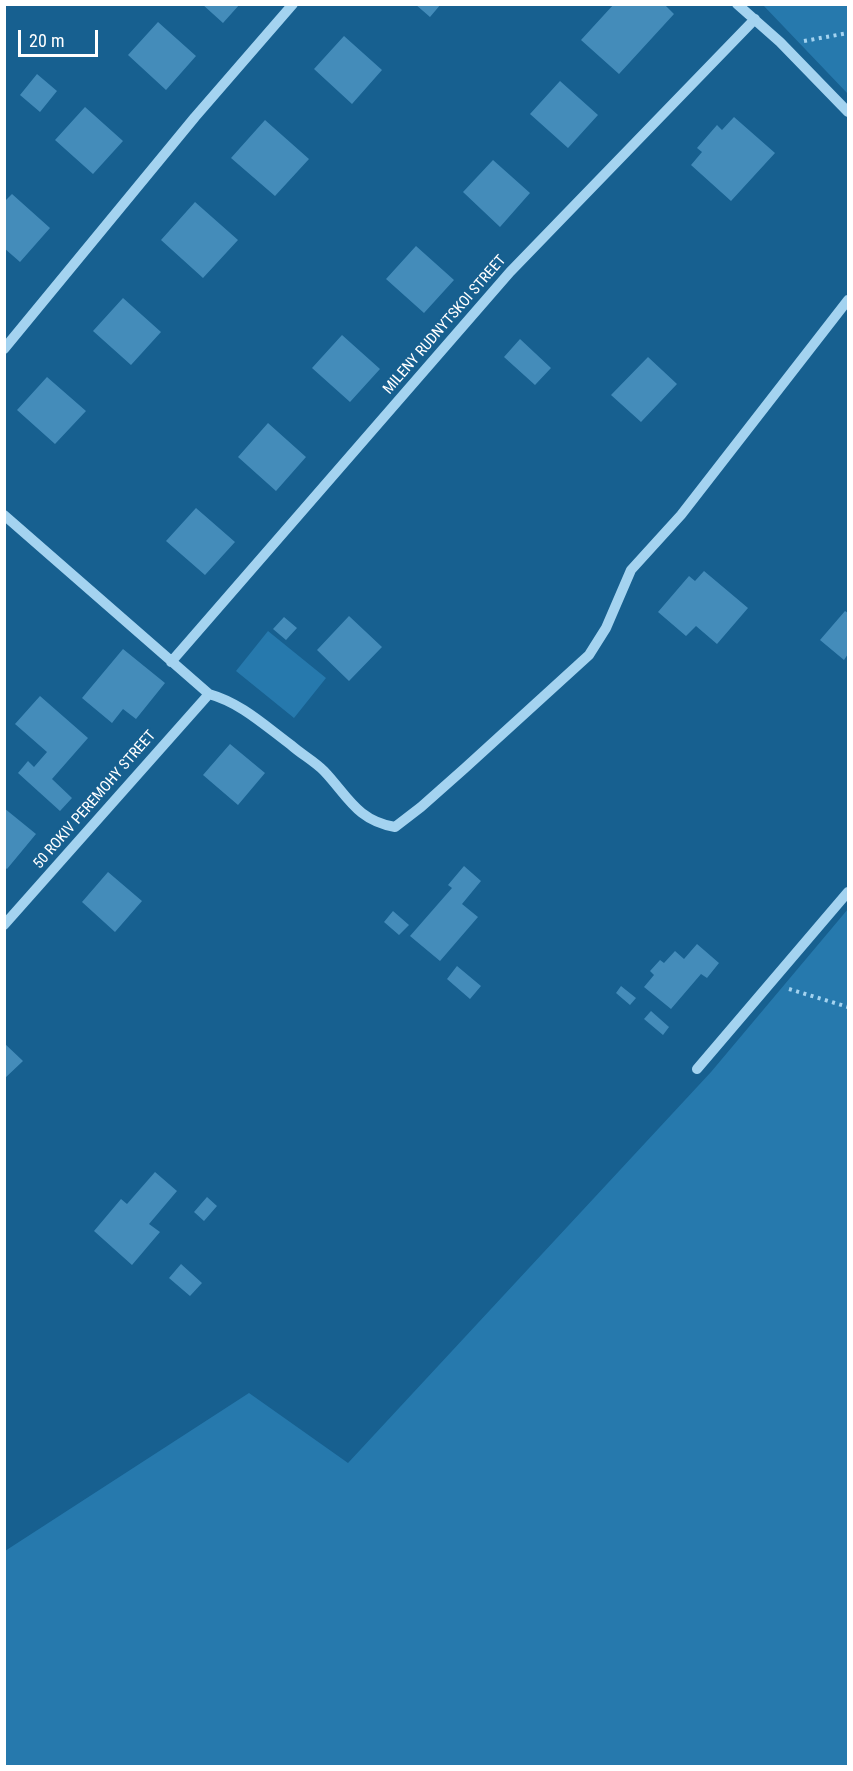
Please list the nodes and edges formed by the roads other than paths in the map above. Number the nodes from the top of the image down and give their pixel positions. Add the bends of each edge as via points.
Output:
1 (293, 4) edge
2 (737, 4) edge
3 (755, 19) junction
4 (849, 112) edge
5 (849, 300) edge
6 (4, 349) edge
7 (4, 514) edge
8 (171, 662) junction
9 (209, 694) junction
10 (849, 892) edge
11 (4, 925) edge
12 (697, 1069) dead end

1 - 6 street
2 - 3 street
3 - 4 street
3 - 8 street, MILENY RUDNYTSKOI STREET via 510,272
5 - 9 street via 681,515 631,570 606,628 589,655 395,827 380,824 348,801 323,771 239,706
7 - 8 street
8 - 9 street
9 - 11 street, 50 ROKIV PEREMOHY STREET
10 - 12 street

